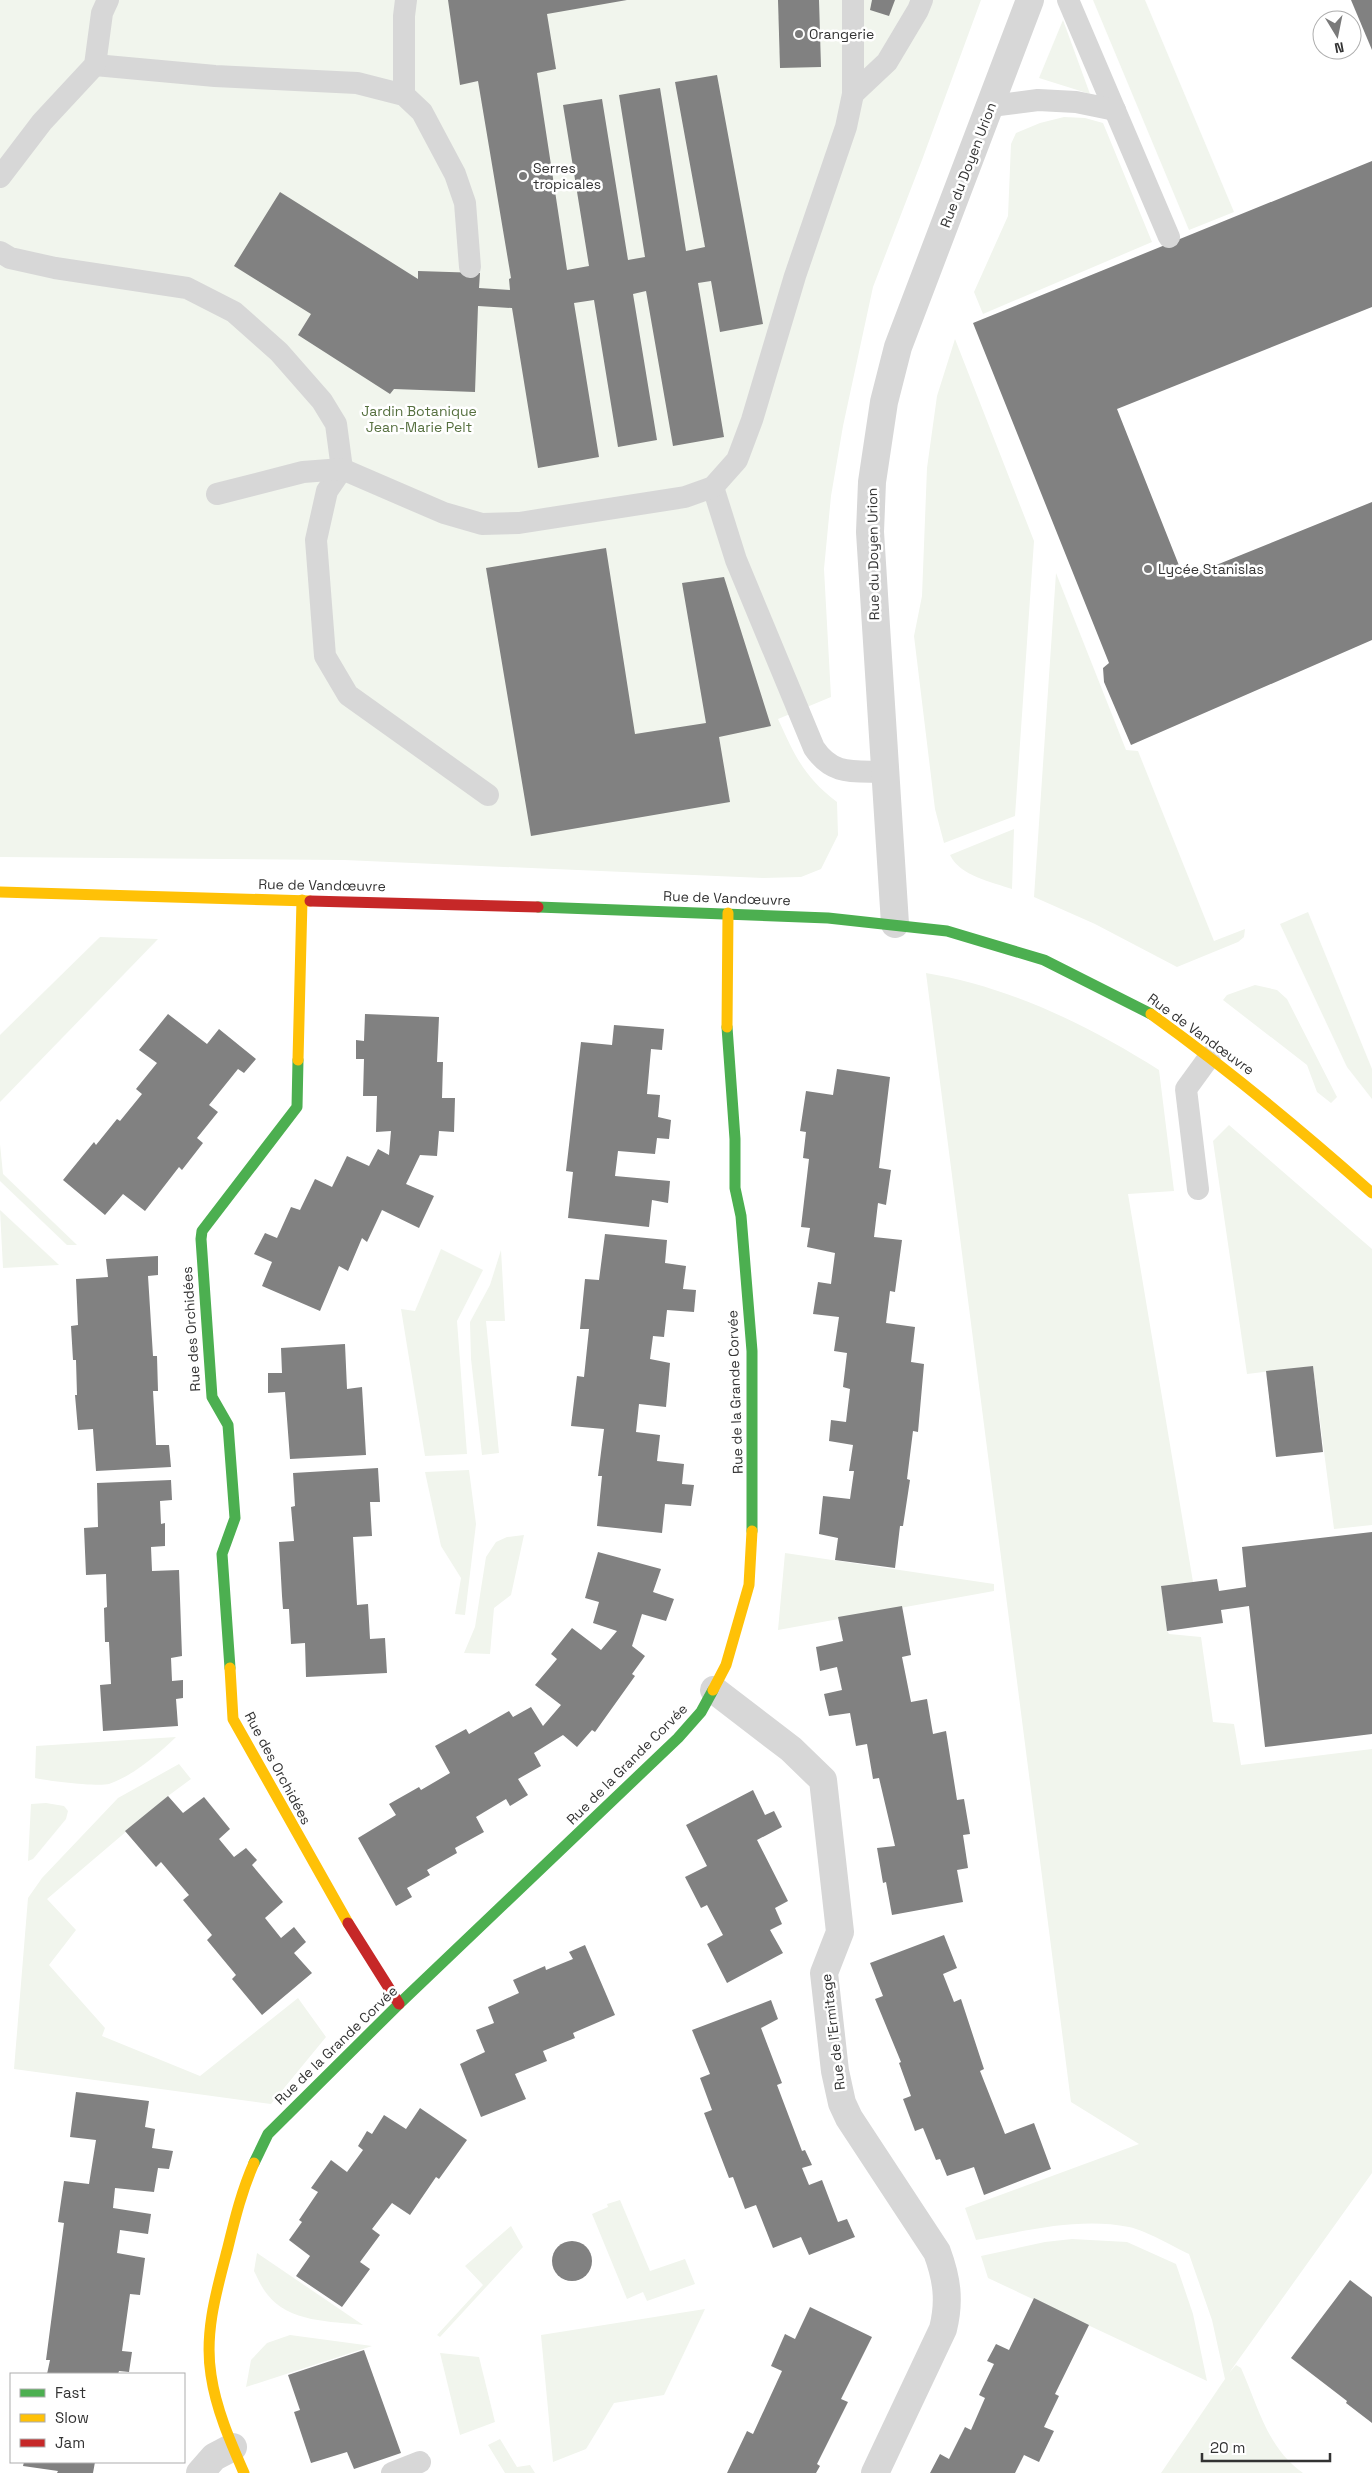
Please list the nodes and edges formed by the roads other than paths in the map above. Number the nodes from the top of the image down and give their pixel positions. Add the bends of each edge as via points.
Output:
1 (108, 0) edge
2 (406, 0) edge
3 (853, 0) edge
4 (922, 0) edge
5 (1030, 0) edge
6 (1068, 0) edge
7 (95, 65) junction
8 (853, 94) junction
9 (404, 95) junction
10 (991, 106) junction
11 (1115, 110) junction
12 (0, 176) edge
13 (1169, 238) dead end
14 (0, 252) edge
15 (470, 267) dead end
16 (342, 469) junction
17 (714, 487) junction
18 (217, 494) dead end
19 (884, 772) junction
20 (488, 795) dead end
21 (0, 892) edge
22 (302, 900) junction
23 (728, 913) junction
24 (895, 924) junction
25 (1210, 1056) junction
26 (1198, 1189) dead end
27 (1372, 1193) edge
28 (714, 1690) junction
29 (399, 2004) junction
30 (233, 2447) junction
31 (420, 2462) dead end
32 (200, 2473) edge
33 (244, 2473) edge
34 (392, 2473) edge
35 (875, 2473) edge

1 - 7 lane via 102,12
2 - 9 lane
3 - 8 lane
4 - 8 lane via 887,62
5 - 10 street, Rue du Doyen Urion
6 - 11 lane
7 - 9 lane via 216,76 357,83
7 - 12 lane via 42,122
8 - 17 lane via 846,127 795,276 752,420 737,460
9 - 15 lane via 422,112 455,174 465,203
10 - 11 lane via 1038,100 1076,102
10 - 19 street, Rue du Doyen Urion via 898,348 884,402 872,482 870,532
11 - 13 lane
14 - 16 lane via 10,258 55,268 187,288 234,312 279,352 322,401 336,424
16 - 17 lane via 444,513 482,524 520,523 685,497
16 - 18 lane via 302,472
16 - 20 lane via 327,491 316,540 324,656 348,695
17 - 19 lane via 736,560 821,760 846,771
19 - 24 street, Rue du Doyen Urion
21 - 22 street, Rue de Vandœuvre
22 - 23 street, Rue de Vandœuvre
22 - 29 street, Rue des Orchidées via 297,1107 202,1231 201,1239 212,1396 228,1426 234,1510 234,1527 222,1547 233,1719 361,1946
23 - 24 street, Rue de Vandœuvre
23 - 28 street, Rue de la Grande Corvée via 726,1009 735,1188 752,1350 752,1531 747,1594 734,1642
24 - 25 street, Rue de Vandœuvre via 947,930 1044,960 1148,1012
25 - 26 lane via 1186,1090
25 - 27 street, Rue de Vandœuvre via 1279,1111
28 - 29 street, Rue de la Grande Corvée via 701,1712 678,1738
28 - 35 street, Rue de l'Ermitage via 791,1749 823,1780 840,1932 824,1973 835,2071 842,2103 937,2252 948,2288 949,2308 943,2329
29 - 30 street, Rue de la Grande Corvée via 268,2134 243,2185 209,2329 209,2362 215,2396
30 - 32 street via 214,2457
30 - 33 street, Rue de la Grande Corvée
31 - 34 lane

